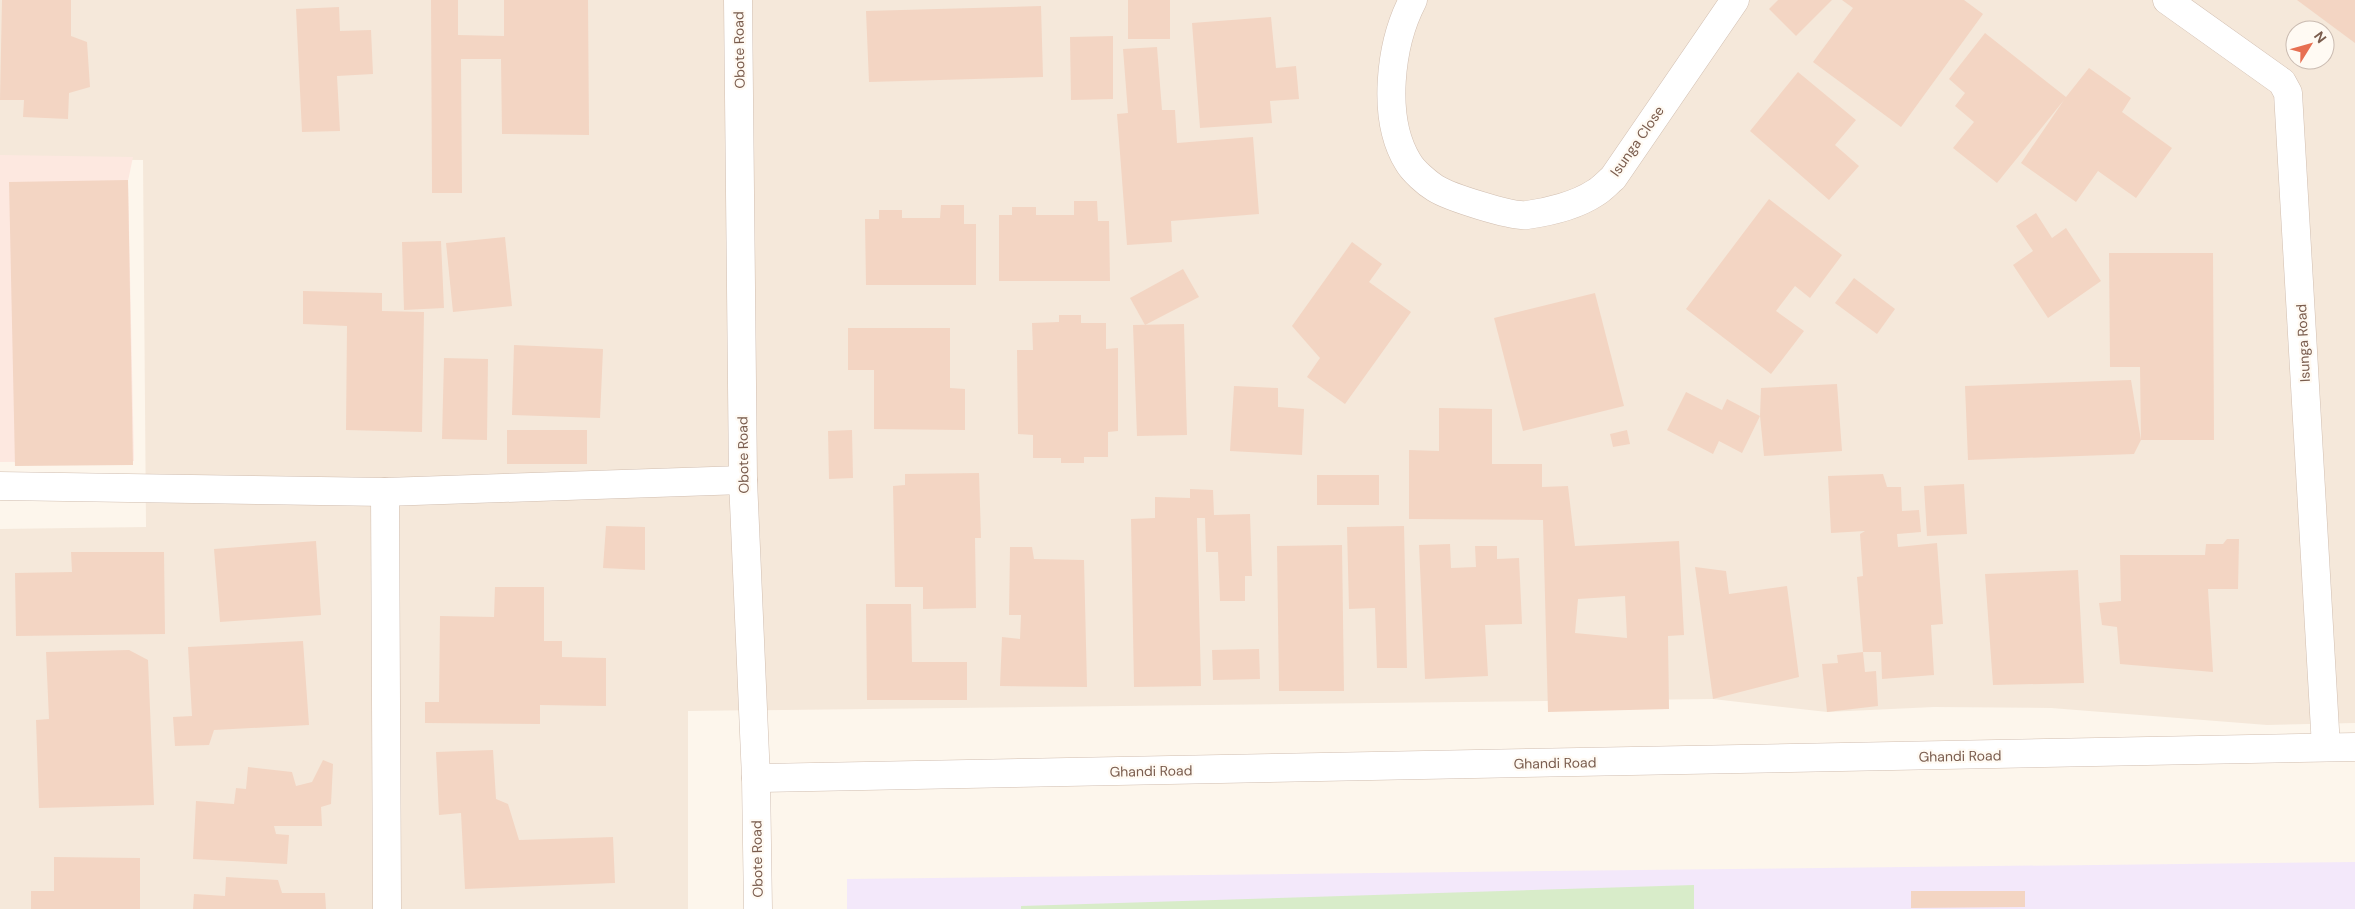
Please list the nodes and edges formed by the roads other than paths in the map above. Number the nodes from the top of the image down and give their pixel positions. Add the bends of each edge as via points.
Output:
1 (738, 0) edge
2 (1413, 0) edge
3 (1735, 0) edge
4 (2167, 0) edge
5 (743, 480) junction
6 (0, 486) edge
7 (385, 492) junction
8 (2326, 747) junction
9 (2355, 747) edge
10 (756, 778) junction
11 (387, 909) edge
12 (758, 909) edge

1 - 5 street, Obote Road
2 - 3 street, Isunga Close via 1395,55 1391,92 1394,132 1408,164 1436,188 1481,206 1525,216 1574,203 1595,193 1612,178
4 - 8 street, Isunga Road via 2282,82 2288,93
5 - 7 street
5 - 10 street, Obote Road
6 - 7 street
7 - 11 street
8 - 9 street, Ghandi Road
8 - 10 street, Ghandi Road
10 - 12 street, Obote Road

